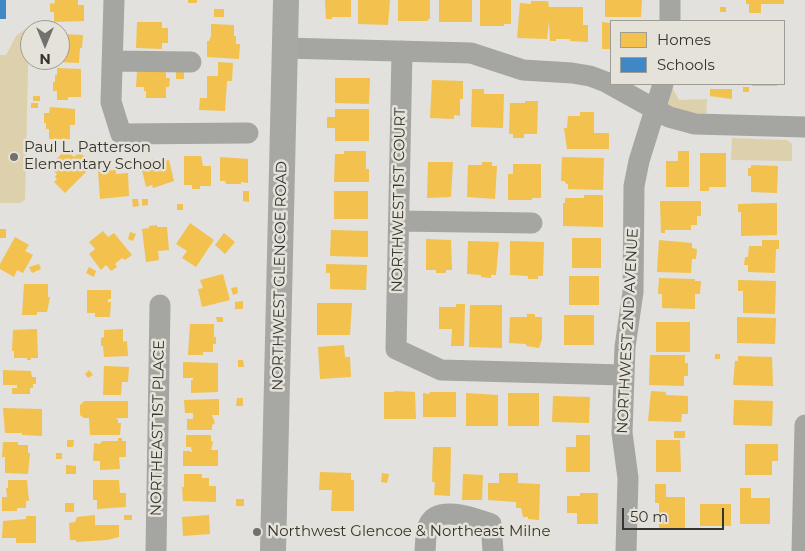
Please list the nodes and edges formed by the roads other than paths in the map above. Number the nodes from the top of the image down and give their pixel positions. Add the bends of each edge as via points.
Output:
1 (114, 0) edge
2 (286, 0) edge
3 (670, 0) edge
4 (670, 20) edge
5 (285, 48) junction
6 (402, 51) junction
7 (112, 61) junction
8 (191, 62) dead end
9 (610, 84) edge
10 (611, 85) edge
11 (662, 85) edge
12 (655, 110) junction
13 (805, 127) edge
14 (248, 133) dead end
15 (399, 221) junction
16 (532, 223) dead end
17 (160, 305) dead end
18 (623, 374) junction
19 (805, 425) edge
20 (805, 438) edge
21 (156, 551) edge
22 (274, 551) edge
23 (425, 551) edge
24 (493, 551) edge
25 (626, 551) edge
26 (802, 551) edge

1 - 7 street
2 - 5 main road, NORTHWEST GLENCOE ROAD
3 - 4 street
5 - 6 street
5 - 22 main road, NORTHWEST GLENCOE ROAD
6 - 9 street via 471,53 523,70 572,73
6 - 15 street, NORTHWEST 1ST COURT
7 - 8 street
7 - 14 street via 111,102 121,134
10 - 12 street
11 - 12 street, NORTHWEST 2ND AVENUE
12 - 13 street via 696,124
12 - 18 street, NORTHWEST 2ND AVENUE via 634,186 632,310
15 - 16 street
15 - 18 street, NORTHWEST 1ST COURT via 396,349 441,370
17 - 21 street, NORTHEAST 1ST PLACE
18 - 25 street, NORTHWEST 2ND AVENUE via 622,444 628,478
19 - 20 street
20 - 26 street
23 - 24 street via 428,525 434,518 447,514 491,524

